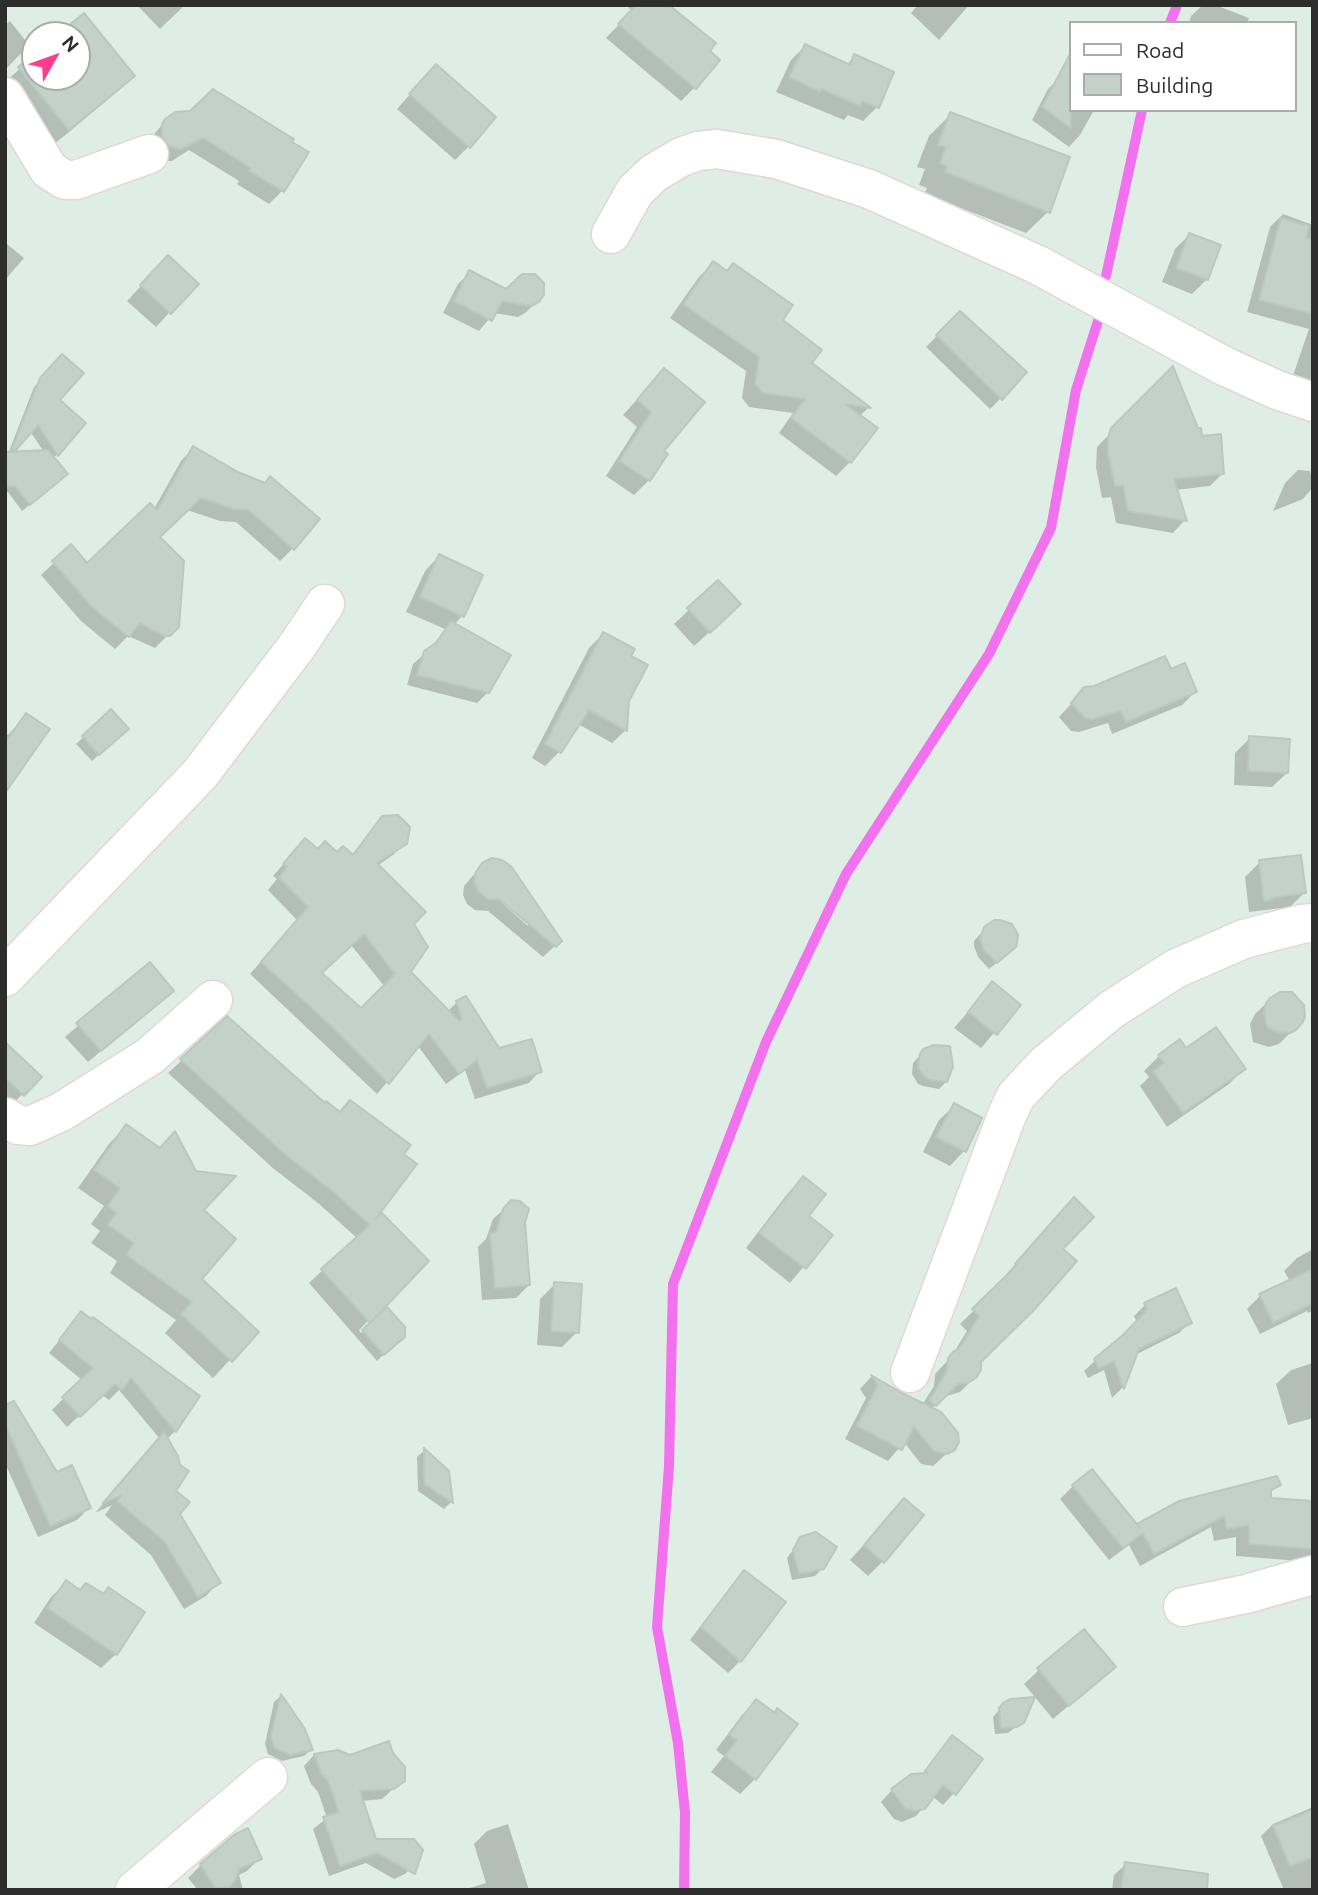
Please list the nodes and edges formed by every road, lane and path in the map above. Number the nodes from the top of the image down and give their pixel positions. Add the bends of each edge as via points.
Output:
1 (5, 97) edge
2 (149, 154) dead end
3 (611, 234) dead end
4 (1313, 402) edge
5 (325, 604) dead end
6 (1313, 923) edge
7 (5, 977) edge
8 (213, 1000) dead end
9 (5, 1117) edge
10 (910, 1373) dead end
11 (1313, 1575) edge
12 (1183, 1607) dead end
13 (268, 1777) dead end
14 (135, 1890) edge

1 - 2 street via 49,170 65,180
3 - 4 street via 635,191 681,157 717,149 776,159 869,189 1038,265 1224,366
5 - 7 street via 200,774
6 - 10 street via 1244,939 1175,969 1111,1010 1016,1096
8 - 9 street via 150,1056 61,1112 30,1126
11 - 12 street
13 - 14 street

